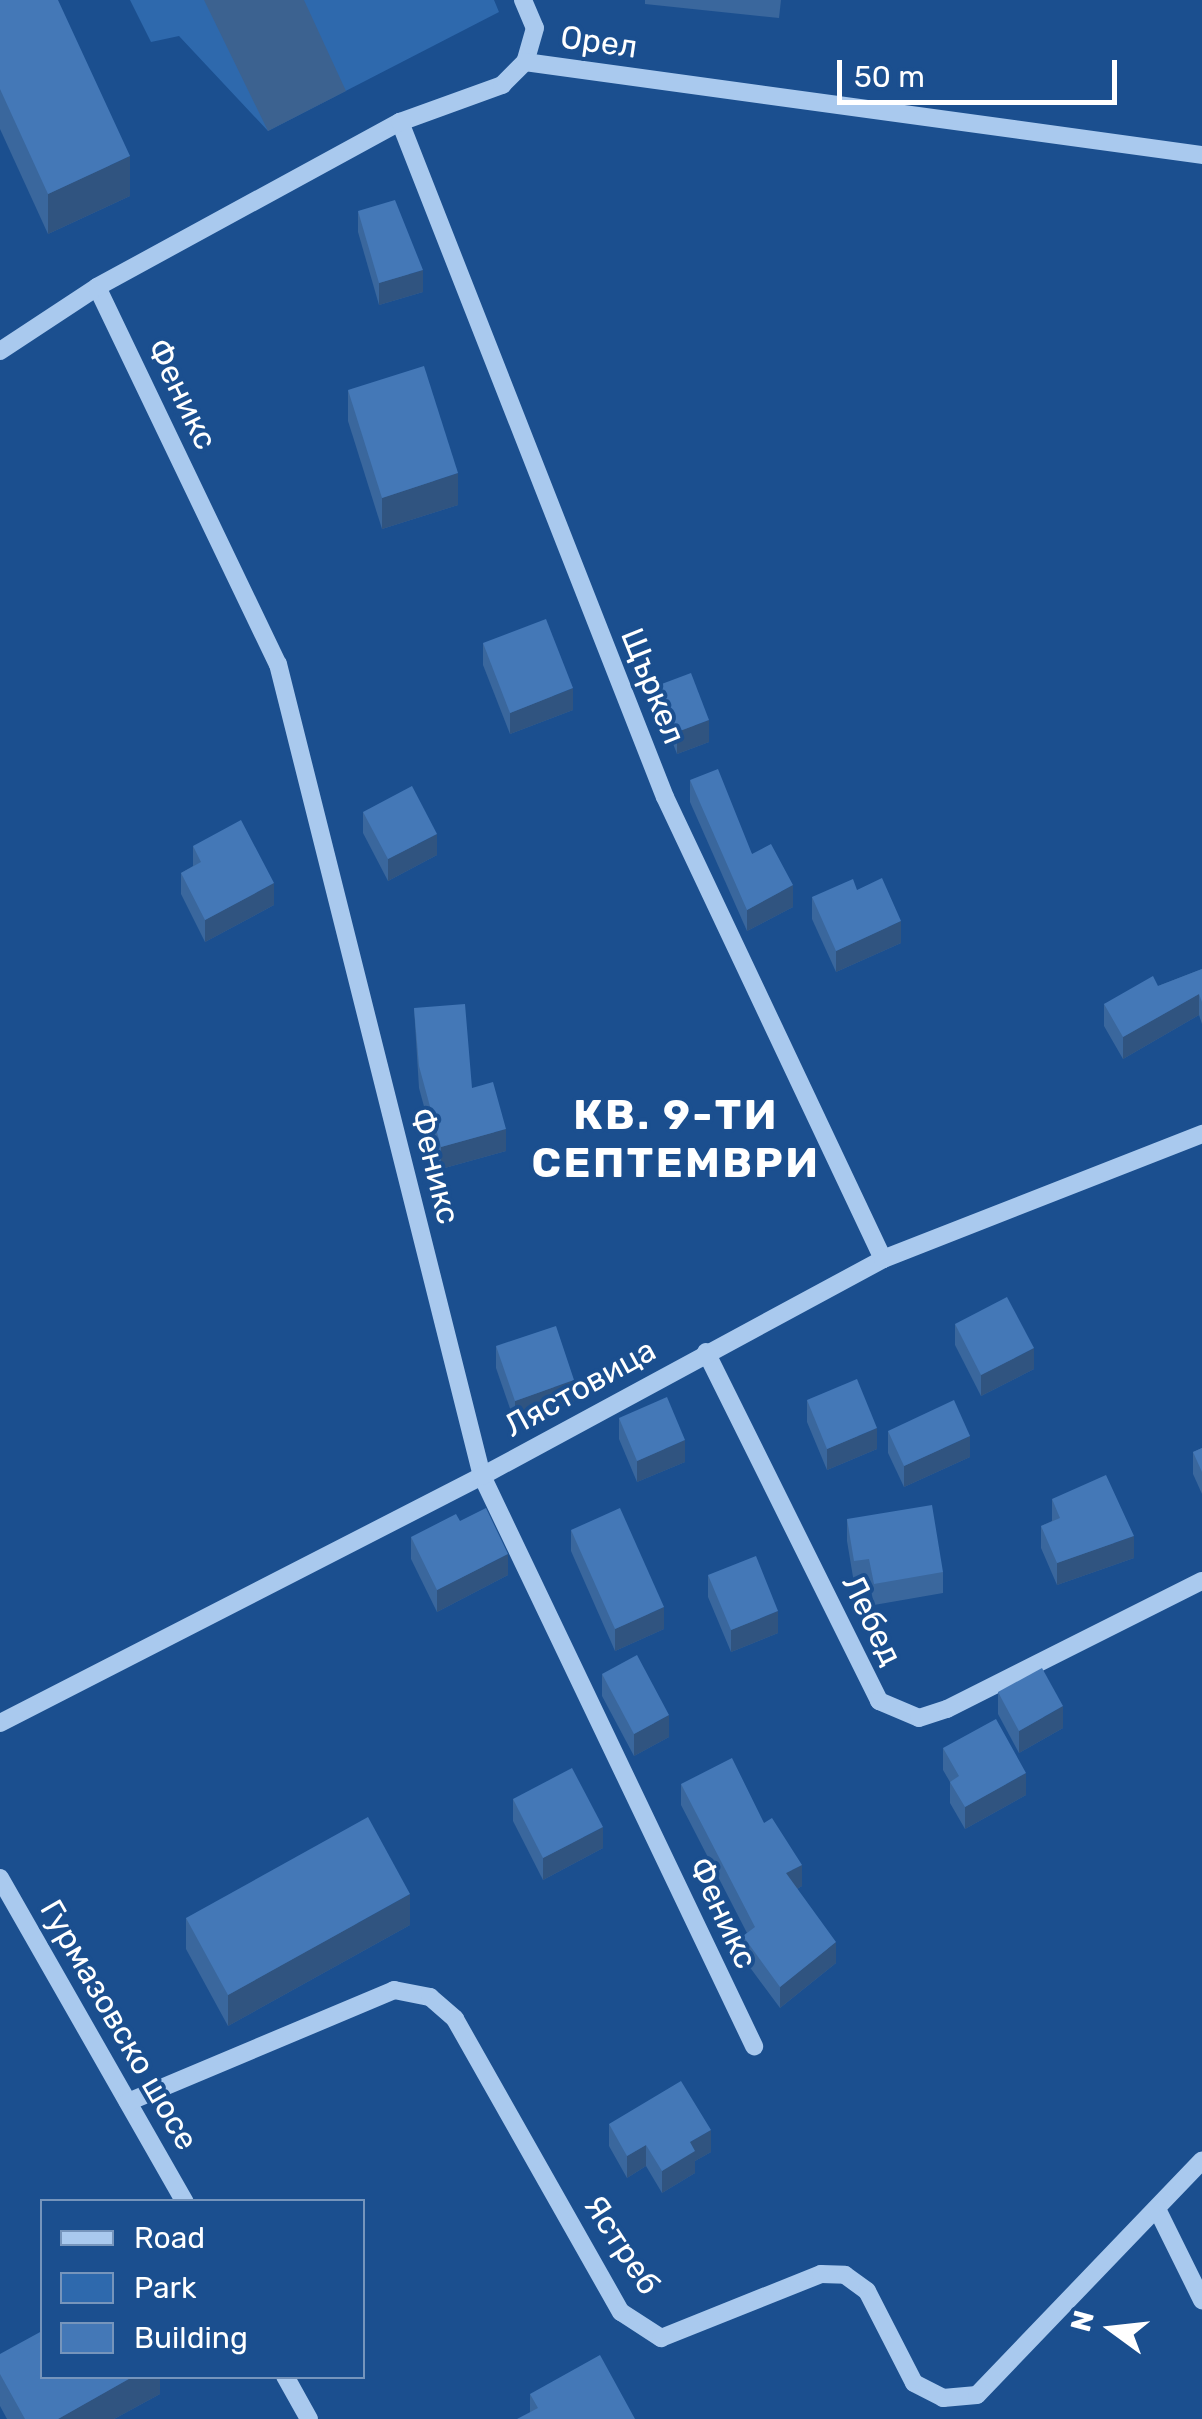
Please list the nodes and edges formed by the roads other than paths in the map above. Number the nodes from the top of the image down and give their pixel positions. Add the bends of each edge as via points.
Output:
1 (524, 0) edge
2 (525, 62) junction
3 (400, 122) junction
4 (1202, 155) edge
5 (97, 286) junction
6 (0, 350) edge
7 (1202, 1134) edge
8 (883, 1258) junction
9 (706, 1352) junction
10 (482, 1476) junction
11 (1202, 1581) edge
12 (0, 1722) edge
13 (0, 1878) edge
14 (754, 2046) dead end
15 (128, 2102) junction
16 (1202, 2160) edge
17 (183, 2199) edge
18 (1156, 2209) junction
19 (1202, 2300) edge
20 (287, 2379) edge
21 (309, 2419) edge

1 - 2 street via 535,28
2 - 3 street, Орел via 502,85
2 - 4 street, Орел
3 - 5 street, Орел
3 - 8 street, Щъркел via 664,798
5 - 6 street, Орел
5 - 10 street, Феникс via 278,664
7 - 8 street, Лястовица
8 - 9 street, Лястовица
9 - 10 street, Лястовица
9 - 11 street, Лебед via 879,1701 919,1718 947,1709
10 - 12 street, Лястовица
10 - 14 street, Феникс
13 - 15 street, Гурмазовско шосе
15 - 17 street, Гурмазовско шосе
15 - 18 street, Ястреб via 394,1990 430,1996 455,2019 622,2312 661,2338 821,2274 845,2275 866,2292 914,2383 944,2398 977,2395
16 - 18 street, Ястреб
18 - 19 street
20 - 21 street

